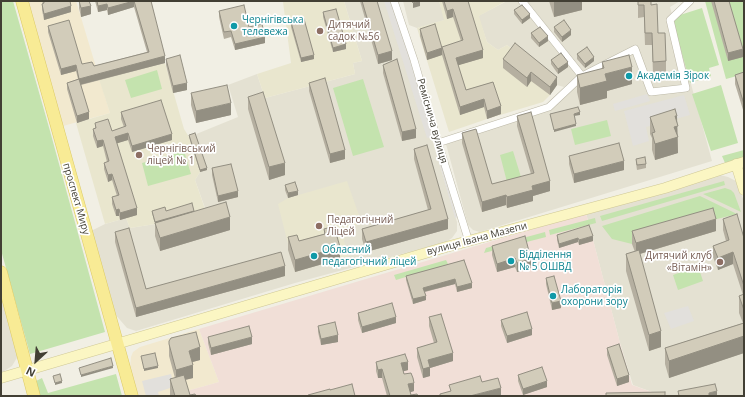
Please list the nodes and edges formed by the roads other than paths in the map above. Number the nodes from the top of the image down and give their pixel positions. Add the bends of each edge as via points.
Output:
1 (22, 1) edge
2 (394, 1) edge
3 (522, 1) edge
4 (690, 1) edge
5 (582, 76) junction
6 (438, 143) junction
7 (740, 163) edge
8 (744, 190) edge
9 (469, 242) junction
10 (1, 272) edge
11 (117, 344) junction
12 (27, 371) junction
13 (1, 378) edge
14 (34, 396) edge
15 (132, 396) edge

1 - 11 main road, проспект Миру
2 - 6 street, Реміснича вулиця
3 - 5 street
4 - 5 street via 670,20 686,88 651,92 635,49
5 - 6 street via 549,107
6 - 9 street, Реміснича вулиця
7 - 8 main road
7 - 9 main road, вулиця Івана Мазепи via 665,188
9 - 11 main road, вулиця Івана Мазепи
10 - 12 main road
11 - 12 main road, вулиця Івана Мазепи
11 - 15 main road, проспект Миру
12 - 13 main road, вулиця Івана Мазепи
12 - 14 main road

